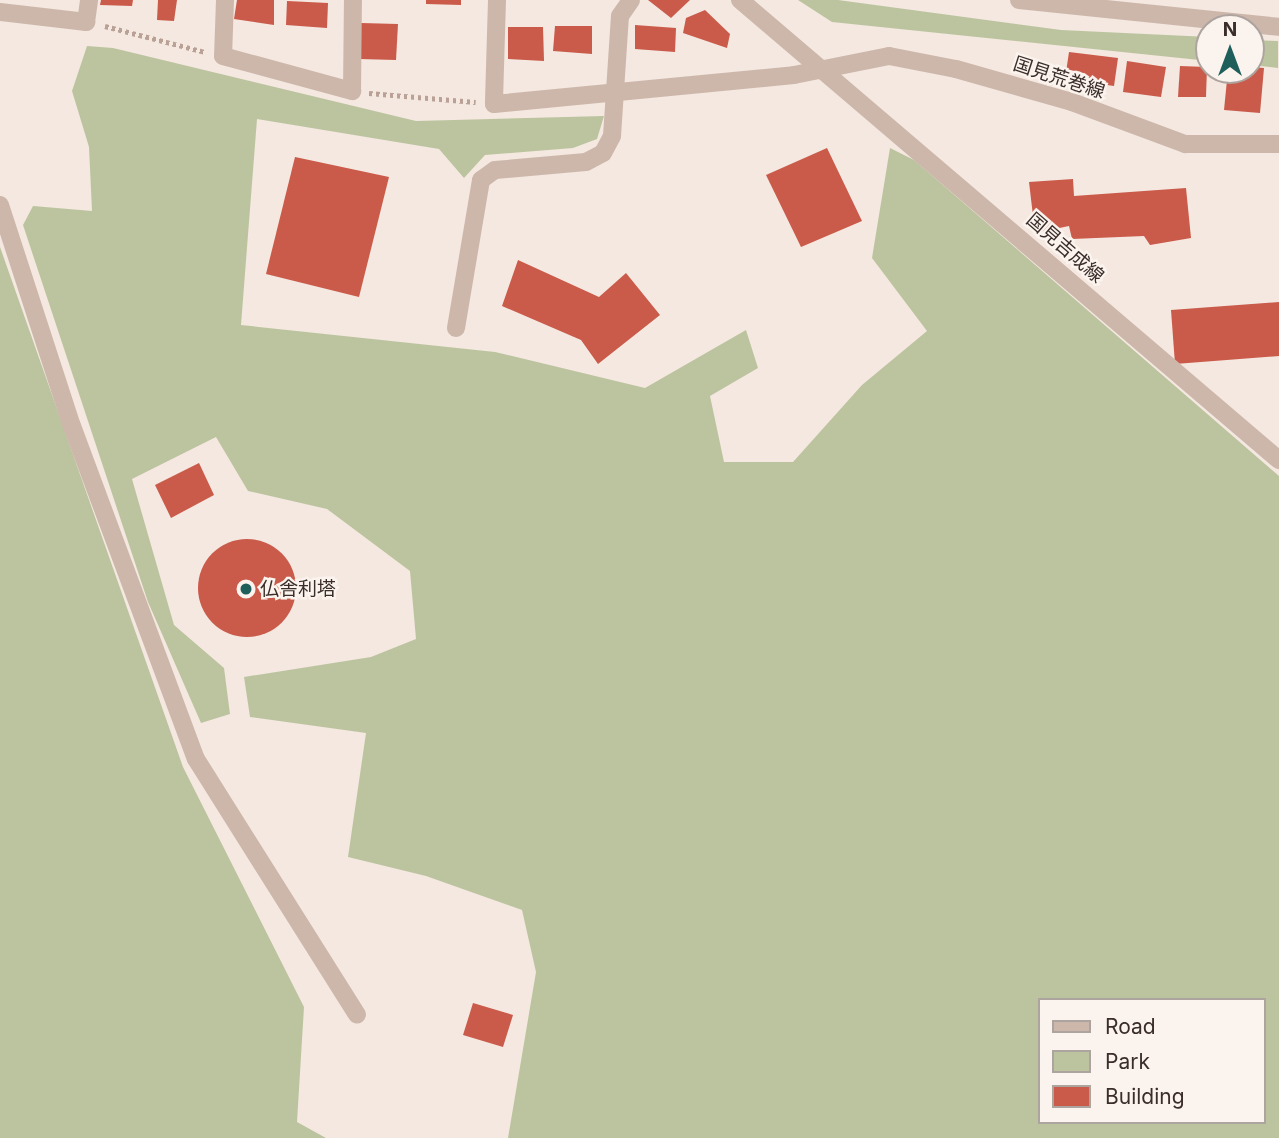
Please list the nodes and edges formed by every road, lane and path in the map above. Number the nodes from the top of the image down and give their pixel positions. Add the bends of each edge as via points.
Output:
1 (89, 0) edge
2 (225, 0) edge
3 (354, 0) edge
4 (497, 0) edge
5 (631, 0) edge
6 (740, 0) edge
7 (1019, 0) edge
8 (0, 12) edge
9 (86, 22) junction
10 (1279, 27) edge
11 (222, 57) junction
12 (825, 68) junction
13 (615, 90) junction
14 (352, 91) junction
15 (494, 104) junction
16 (1279, 144) edge
17 (0, 205) edge
18 (456, 328) dead end
19 (1279, 460) edge
20 (357, 1015) dead end

1 - 9 street
2 - 11 street
3 - 14 street
4 - 15 street
5 - 13 street via 620,16
6 - 12 street, 国見吉成線
7 - 10 street
8 - 9 street
9 - 11 path
11 - 14 street
12 - 13 street, 国見荒巻線 via 794,75
12 - 16 street, 国見荒巻線 via 889,57 956,69 1072,102 1185,144
12 - 19 street, 国見吉成線
13 - 15 street, 国見荒巻線
13 - 18 street via 612,136 603,153 586,162 495,170 481,180
14 - 15 path
17 - 20 street via 72,426 196,759

